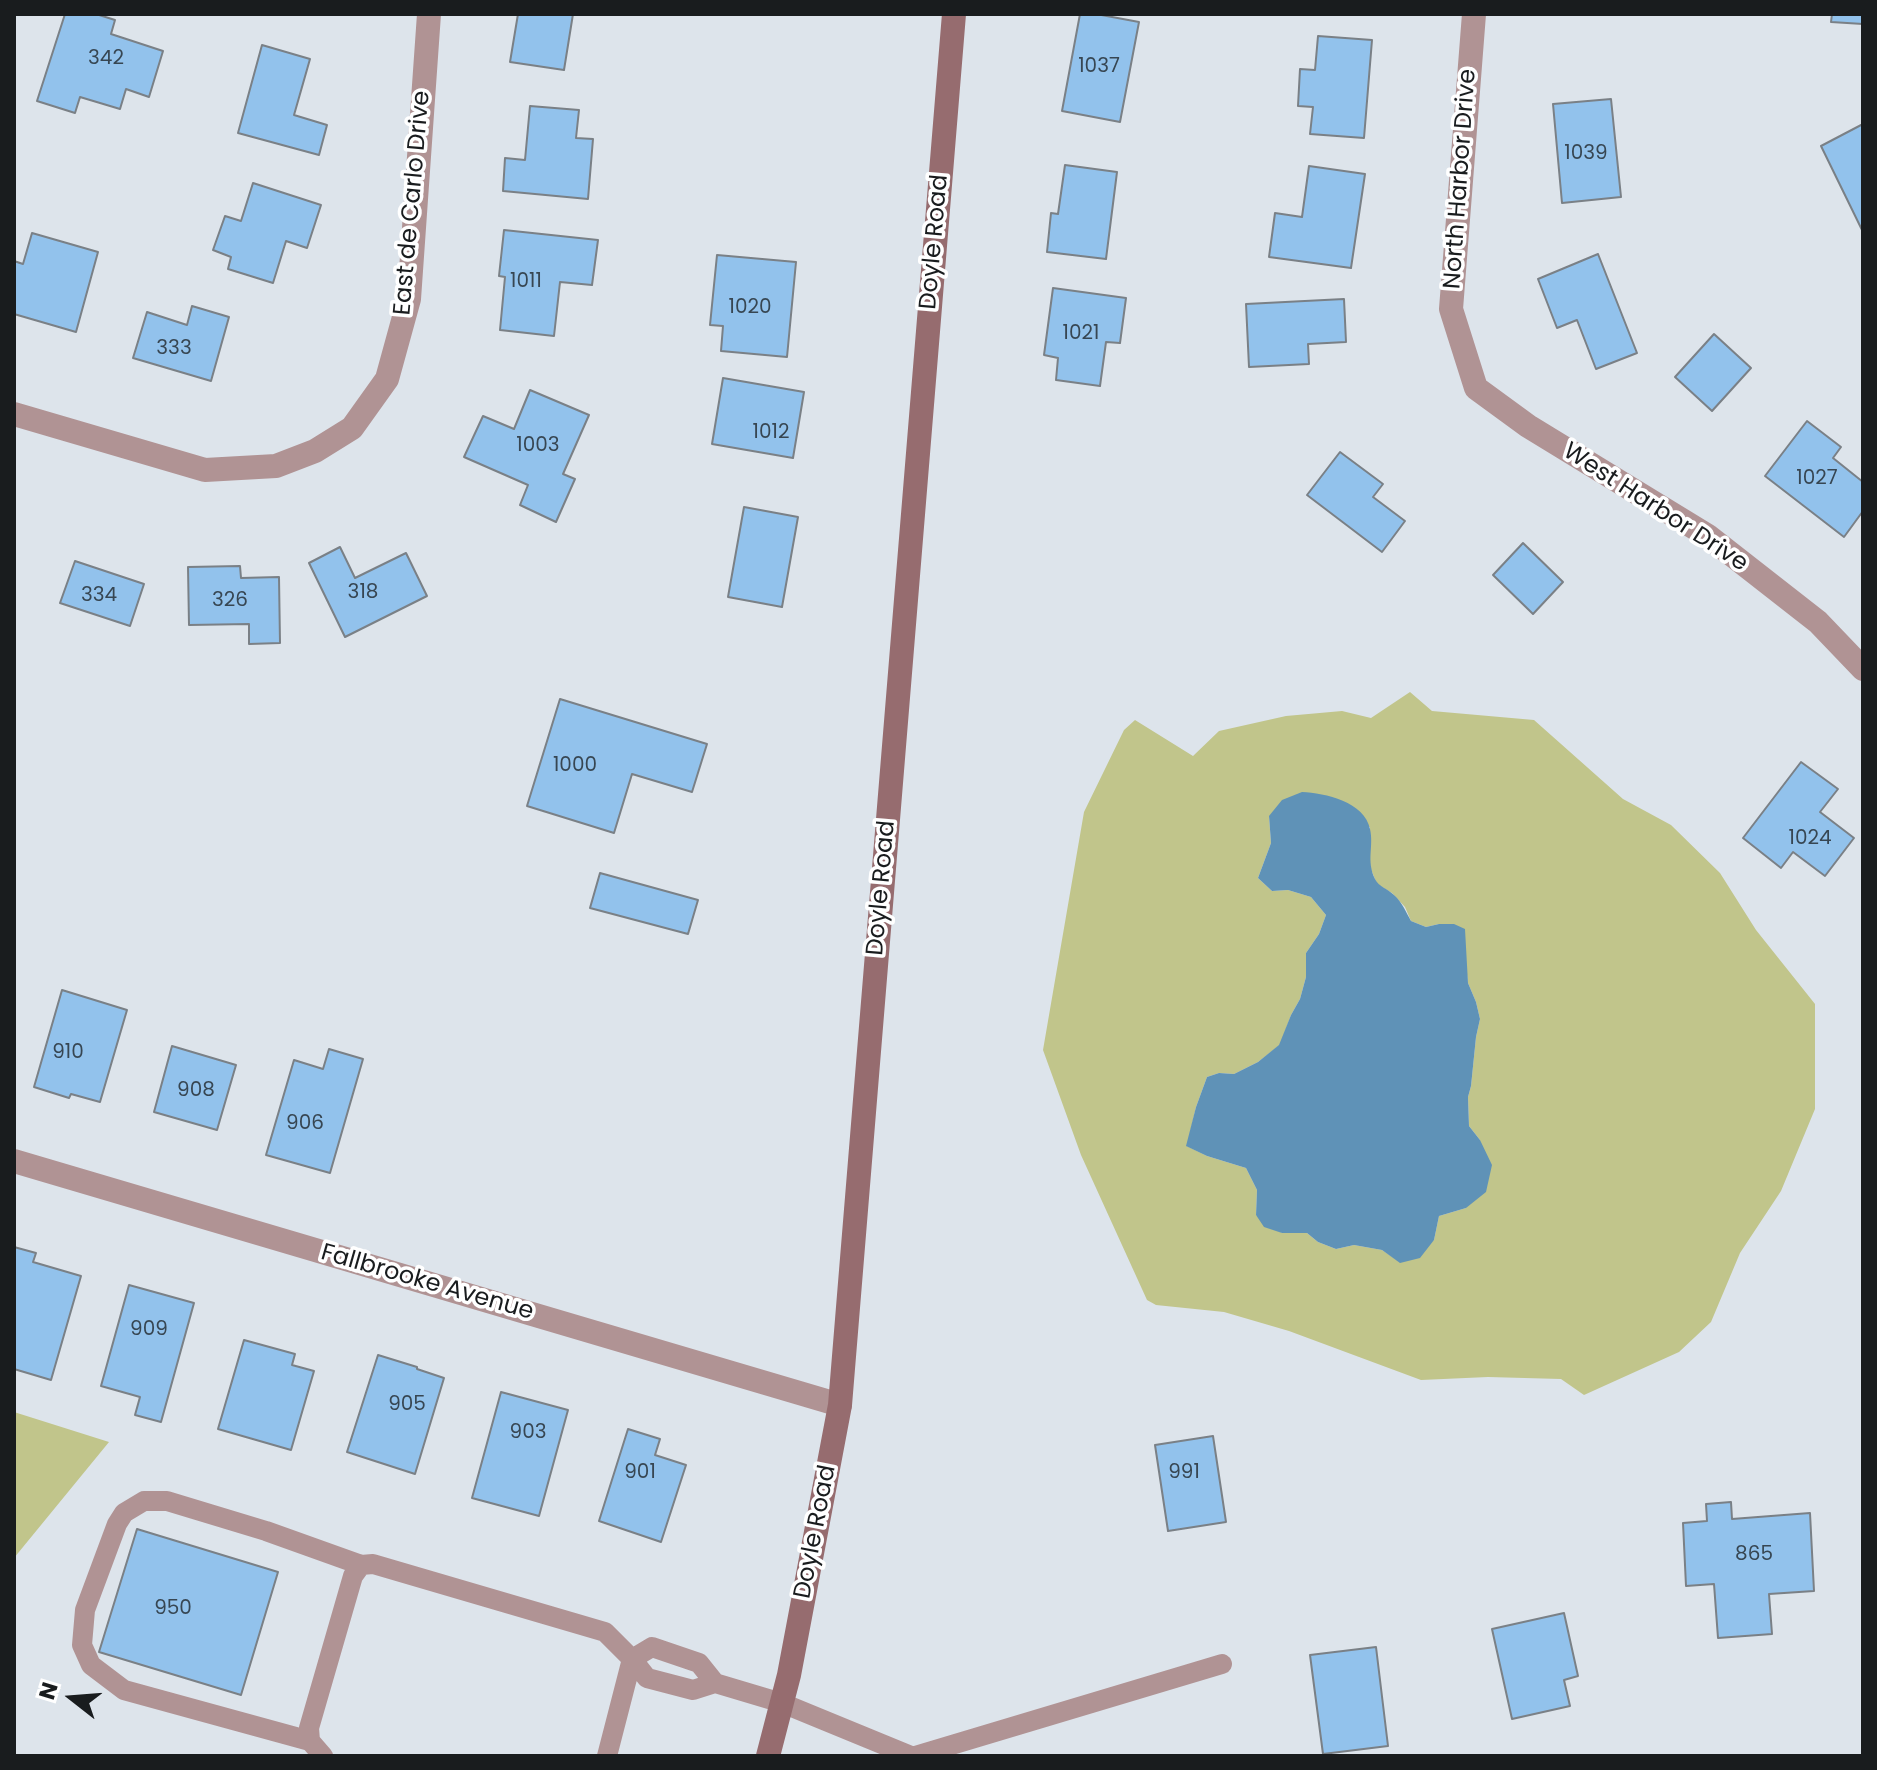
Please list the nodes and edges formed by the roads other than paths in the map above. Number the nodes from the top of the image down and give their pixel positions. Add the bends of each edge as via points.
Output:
1 (429, 14) edge
2 (954, 14) edge
3 (1474, 14) edge
4 (1476, 388) joint
5 (14, 414) edge
6 (1863, 669) edge
7 (14, 1161) edge
8 (840, 1405) junction
9 (361, 1565) junction
10 (632, 1659) junction
11 (1222, 1664) dead end
12 (715, 1683) junction
13 (782, 1703) junction
14 (317, 1749) edge
15 (607, 1756) edge
16 (768, 1756) edge
17 (913, 1756) edge

1 - 5 street, East de Carlo Drive via 409,299 387,379 352,428 315,451 276,466 205,470
2 - 8 main road, Doyle Road
3 - 4 street, North Harbor Drive via 1451,309
4 - 6 street, West Harbor Drive via 1528,426 1708,536 1818,622
7 - 8 street, Fallbrooke Avenue
8 - 13 main road, Doyle Road
9 - 10 lane via 373,1564 605,1632
9 - 14 lane via 353,1576 309,1728
9 - 14 lane via 181,1505 144,1501 117,1524 85,1610 82,1645 91,1665 124,1690
10 - 12 lane via 647,1678 693,1690
10 - 12 lane via 652,1647 699,1663
10 - 15 lane
11 - 17 lane
12 - 13 lane
13 - 16 main road, Doyle Road
13 - 17 lane

